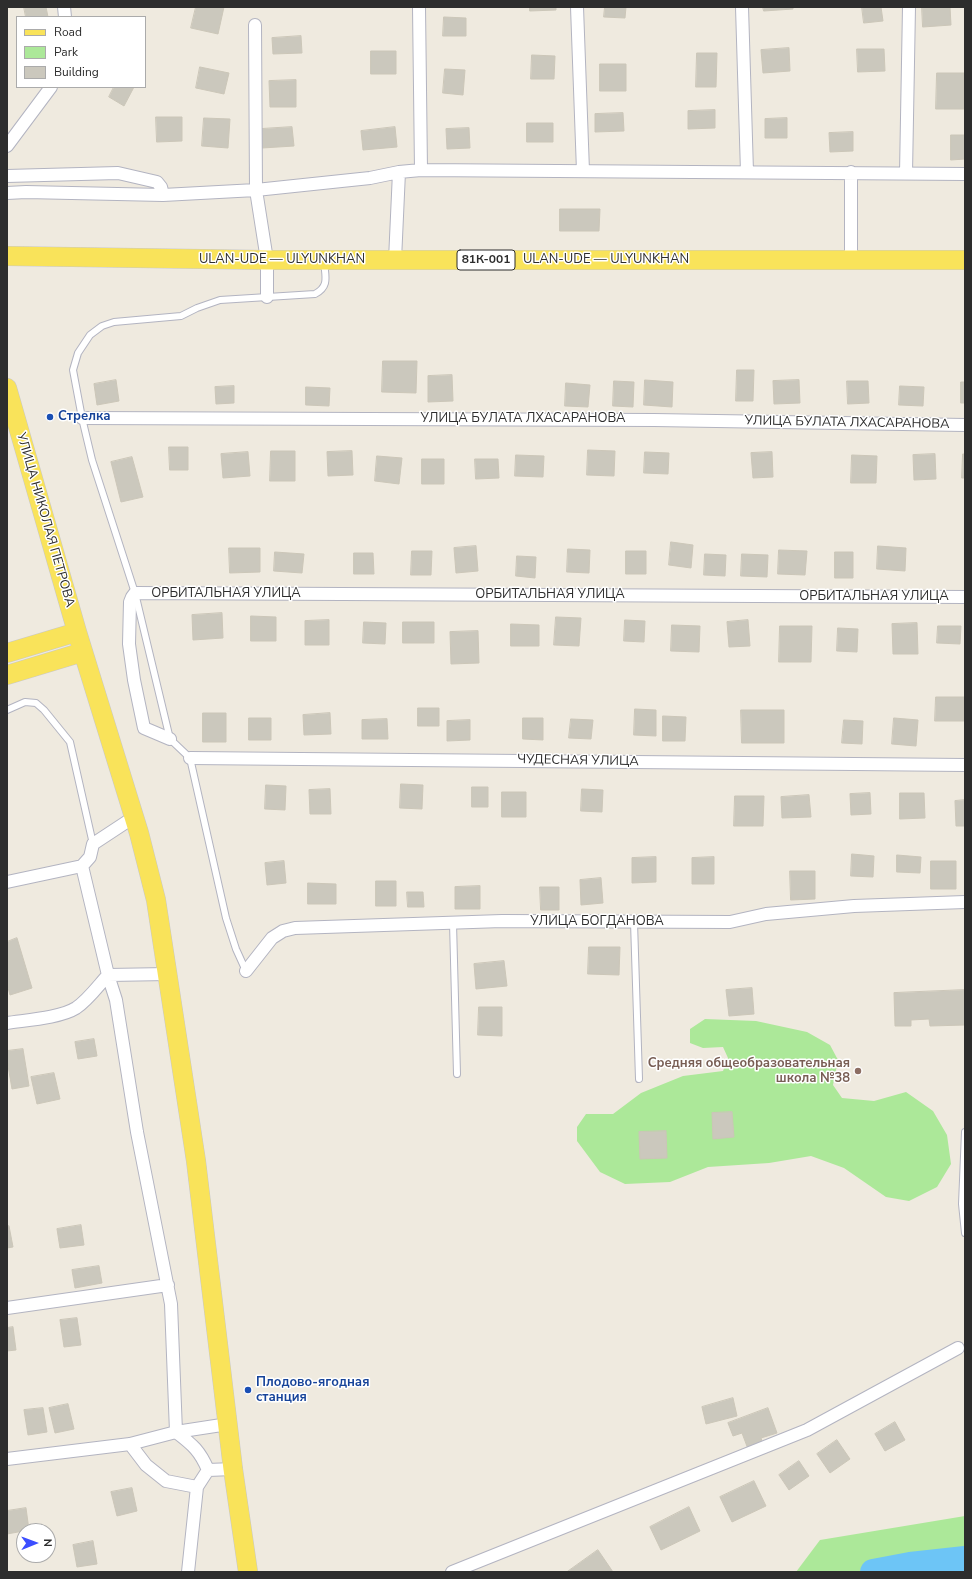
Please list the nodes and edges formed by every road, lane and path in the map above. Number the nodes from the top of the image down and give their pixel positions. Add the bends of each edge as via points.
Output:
1 (419, 7) edge
2 (577, 7) edge
3 (742, 7) edge
4 (909, 7) edge
5 (255, 25) dead end
6 (50, 88) edge
7 (7, 146) edge
8 (421, 170) junction
9 (582, 170) junction
10 (399, 172) junction
11 (747, 172) junction
12 (851, 172) junction
13 (906, 173) junction
14 (965, 174) edge
15 (7, 176) edge
16 (256, 190) junction
17 (7, 193) edge
18 (163, 195) junction
19 (7, 256) edge
20 (266, 260) junction
21 (324, 260) junction
22 (396, 260) junction
23 (852, 260) junction
24 (965, 260) edge
25 (267, 296) junction
26 (7, 388) edge
27 (82, 418) junction
28 (965, 425) edge
29 (135, 593) junction
30 (965, 597) edge
31 (77, 632) junction
32 (83, 652) junction
33 (7, 653) edge
34 (7, 675) edge
35 (7, 710) edge
36 (170, 739) junction
37 (190, 758) junction
38 (965, 765) edge
39 (134, 817) junction
40 (93, 844) junction
41 (82, 866) junction
42 (7, 882) edge
43 (965, 902) edge
44 (634, 922) junction
45 (453, 923) junction
46 (246, 971) joint
47 (168, 974) junction
48 (108, 975) junction
49 (7, 1023) edge
50 (458, 1074) dead end
51 (639, 1079) dead end
52 (965, 1132) edge
53 (965, 1233) edge
54 (168, 1285) junction
55 (7, 1308) edge
56 (958, 1348) dead end
57 (228, 1424) junction
58 (176, 1432) junction
59 (130, 1444) junction
60 (7, 1459) edge
61 (233, 1469) junction
62 (208, 1470) junction
63 (197, 1487) junction
64 (188, 1572) edge
65 (248, 1572) edge
66 (452, 1572) edge

1 - 8 street
2 - 9 street
3 - 11 street
4 - 13 street
5 - 16 street
6 - 7 street
8 - 9 street
8 - 10 street
9 - 11 street
10 - 16 street via 370,178
10 - 22 street
11 - 12 street
12 - 13 street
12 - 23 street
13 - 14 street
15 - 18 street via 118,173 157,182
16 - 18 street
16 - 20 street
17 - 18 street
19 - 20 main road, ULAN-UDE — ULYUNKHAN / 81К-001
20 - 21 main road, ULAN-UDE — ULYUNKHAN / 81К-001
20 - 25 street
21 - 22 main road, ULAN-UDE — ULYUNKHAN / 81К-001
21 - 25 lane via 326,284 321,291 315,294
22 - 23 main road, ULAN-UDE — ULYUNKHAN / 81К-001
23 - 24 main road, ULAN-UDE — ULYUNKHAN / 81К-001
25 - 27 lane via 220,300 181,316 114,322 102,326 90,335 78,353 73,370
26 - 31 main road, УЛИЦА НИКОЛАЯ ПЕТРОВА
27 - 28 street, УЛИЦА БУЛАТА ЛХАСАРАНОВА via 654,420
27 - 29 lane via 92,460
29 - 30 street, ОРБИТАЛЬНАЯ УЛИЦА
29 - 36 lane
29 - 36 street via 130,602 129,644 144,728
31 - 32 main road, УЛИЦА НИКОЛАЯ ПЕТРОВА
31 - 33 main road
32 - 34 main road
32 - 39 main road, УЛИЦА НИКОЛАЯ ПЕТРОВА
35 - 40 lane via 25,702 36,703 70,742
36 - 37 lane
37 - 38 street, ЧУДЕСНАЯ УЛИЦА
37 - 46 lane via 226,918
39 - 40 street
39 - 47 main road, УЛИЦА НИКОЛАЯ ПЕТРОВА via 156,900
40 - 41 street via 90,857
41 - 42 street
41 - 48 street
43 - 44 street, УЛИЦА БОГДАНОВА via 854,906 766,914 730,922
44 - 45 street, УЛИЦА БОГДАНОВА
44 - 51 lane
45 - 46 street, УЛИЦА БОГДАНОВА via 295,928 283,931 272,938
45 - 50 lane
47 - 48 street
47 - 57 main road, УЛИЦА НИКОЛАЯ ПЕТРОВА via 196,1160
48 - 49 street via 76,1008 65,1013
48 - 54 street via 116,1000 137,1132
52 - 53 lane via 962,1204
54 - 55 street
54 - 58 street
56 - 66 street via 807,1430
57 - 58 street
57 - 61 main road, УЛИЦА НИКОЛАЯ ПЕТРОВА
58 - 59 street
58 - 62 street via 193,1444
59 - 60 street
59 - 63 street via 146,1465 166,1481
61 - 62 street
61 - 65 main road, УЛИЦА НИКОЛАЯ ПЕТРОВА
62 - 63 street
63 - 64 street

